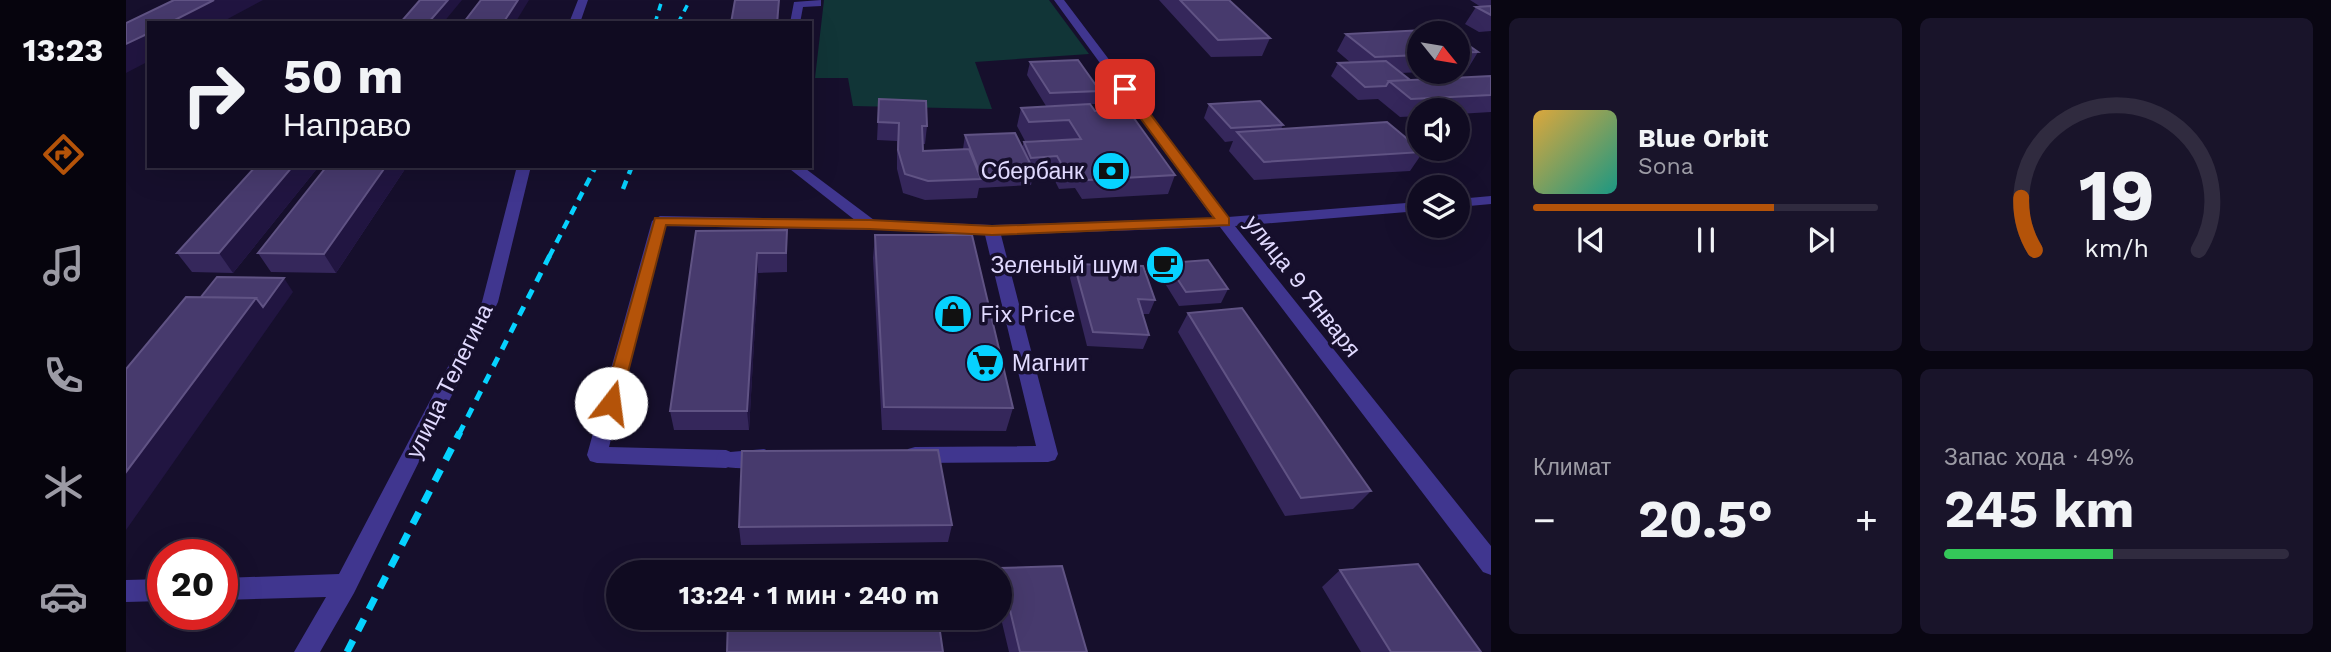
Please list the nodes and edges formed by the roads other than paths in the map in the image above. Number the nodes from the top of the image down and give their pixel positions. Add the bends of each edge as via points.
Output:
1 (583, 0) edge
2 (816, 0) edge
3 (1059, 0) edge
4 (575, 21) edge
5 (795, 21) edge
6 (524, 168) edge
7 (796, 168) edge
8 (1491, 200) edge
9 (1470, 202) edge
10 (1407, 207) edge
11 (1224, 222) junction
12 (870, 225) junction
13 (992, 230) junction
14 (901, 455) edge
15 (779, 457) edge
16 (1491, 564) edge
17 (346, 586) junction
18 (238, 589) edge
19 (147, 590) edge
20 (126, 591) edge
21 (306, 652) edge

1 - 4 street
2 - 5 street via 817,4 798,4
3 - 11 street, улица 9 Января
6 - 17 street, улица Телегина via 490,302
7 - 12 street
8 - 9 street
10 - 11 street
11 - 13 street
11 - 16 street, улица 9 Января
12 - 13 street
12 - 15 street via 660,221 597,455
13 - 14 street via 1048,454
17 - 18 street
17 - 21 street, улица Телегина
19 - 20 street

